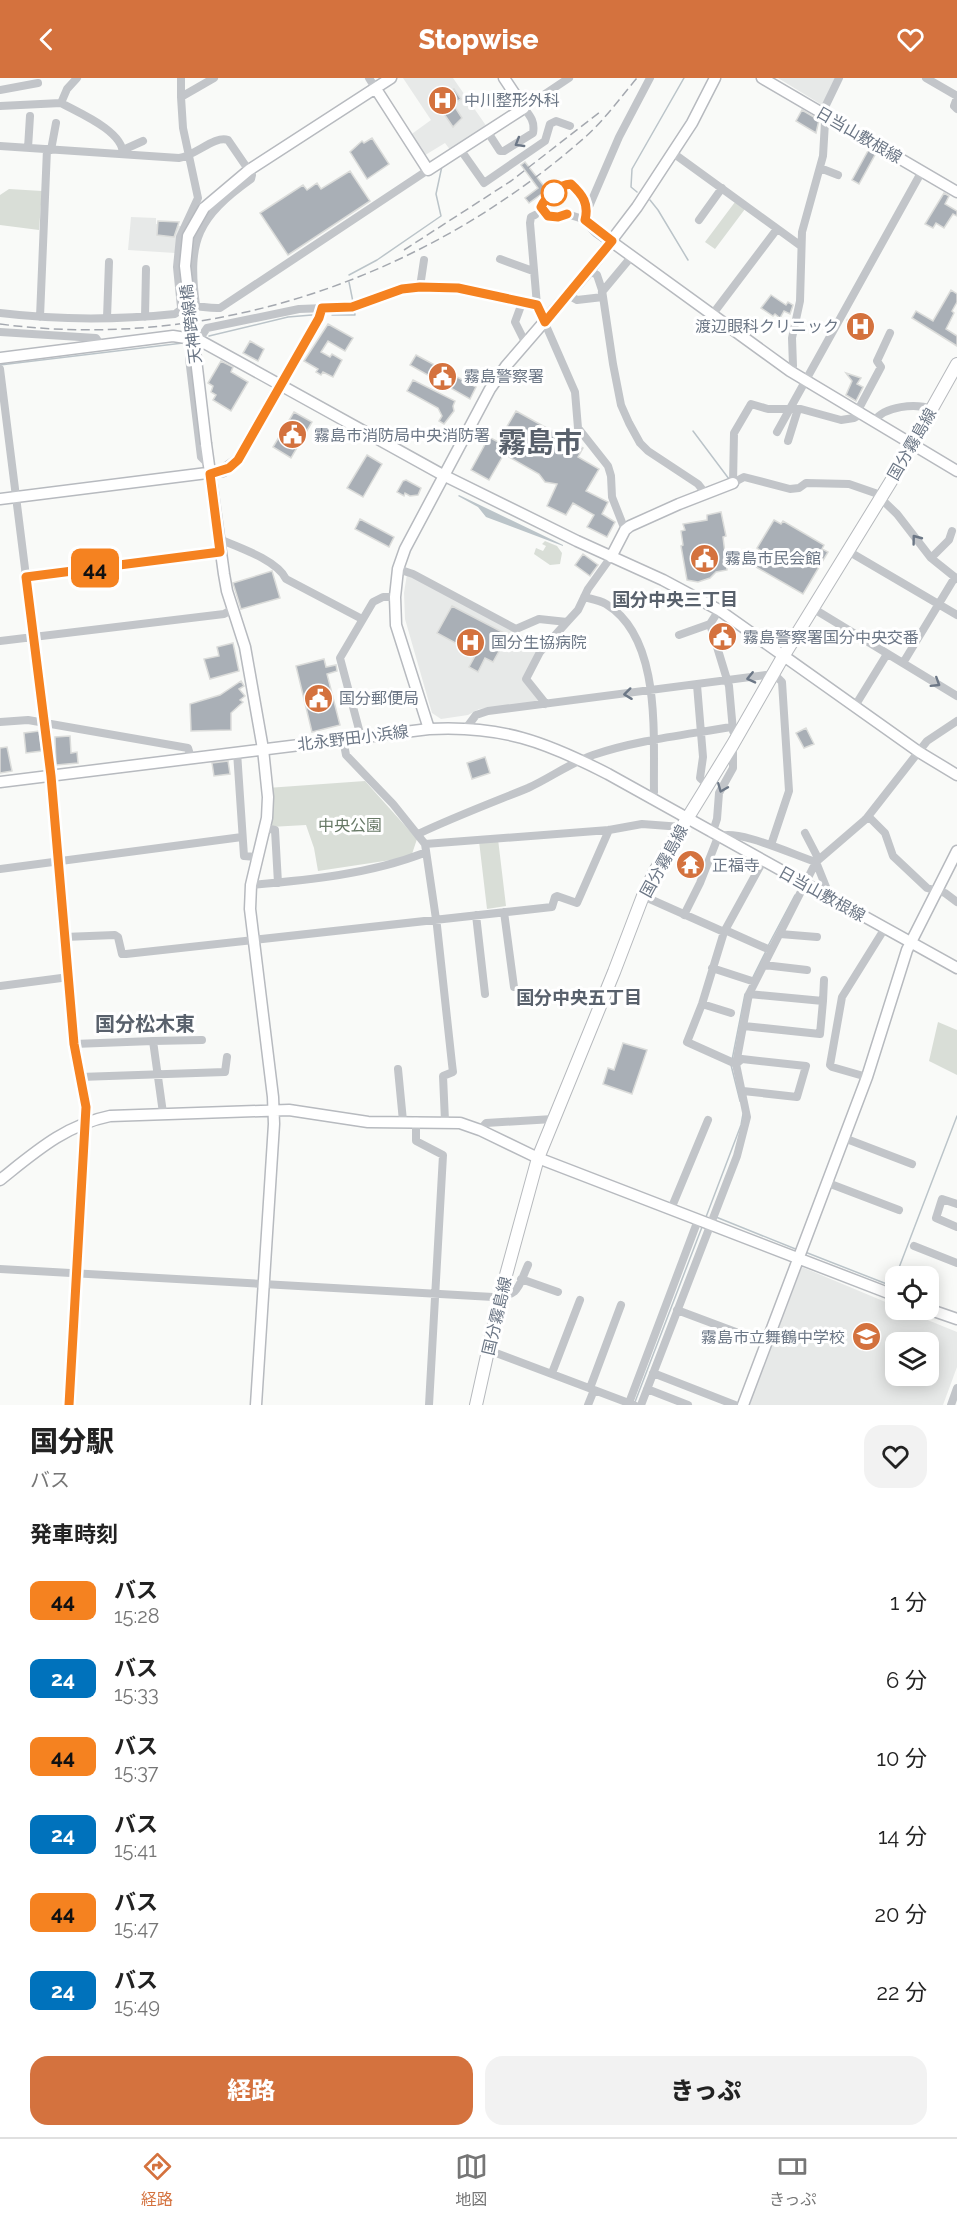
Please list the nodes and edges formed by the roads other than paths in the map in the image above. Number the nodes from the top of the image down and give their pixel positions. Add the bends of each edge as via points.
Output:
1 (77, 78) edge
2 (181, 78) edge
3 (214, 78) edge
4 (369, 78) edge
5 (392, 78) edge
6 (504, 78) edge
7 (569, 78) edge
8 (650, 78) edge
9 (715, 78) edge
10 (762, 78) edge
11 (839, 78) edge
12 (926, 78) edge
13 (38, 83) dead end
14 (376, 89) junction
15 (0, 90) edge
16 (181, 97) junction
17 (957, 97) edge
18 (61, 103) junction
19 (0, 106) edge
20 (524, 108) junction
21 (957, 109) edge
22 (825, 115) junction
23 (30, 116) dead end
24 (56, 123) dead end
25 (570, 126) dead end
26 (487, 131) junction
27 (143, 141) dead end
28 (0, 146) edge
29 (28, 148) junction
30 (49, 149) junction
31 (460, 149) junction
32 (123, 152) junction
33 (673, 153) junction
34 (190, 157) junction
35 (820, 168) junction
36 (249, 170) junction
37 (428, 170) junction
38 (922, 171) junction
39 (838, 175) dead end
40 (722, 188) junction
41 (957, 192) edge
42 (587, 214) junction
43 (534, 215) dead end
44 (699, 220) dead end
45 (777, 229) junction
46 (612, 241) junction
47 (801, 246) junction
48 (632, 256) junction
49 (500, 259) dead end
50 (424, 260) dead end
51 (109, 262) dead end
52 (146, 269) dead end
53 (589, 270) junction
54 (533, 271) junction
55 (420, 287) junction
56 (568, 295) junction
57 (603, 295) junction
58 (522, 303) junction
59 (196, 305) junction
60 (537, 305) junction
61 (181, 307) junction
62 (322, 308) junction
63 (0, 313) edge
64 (712, 315) junction
65 (40, 317) junction
66 (145, 317) junction
67 (107, 318) junction
68 (545, 322) junction
69 (0, 332) edge
70 (890, 333) dead end
71 (199, 340) junction
72 (100, 344) junction
73 (526, 344) junction
74 (0, 358) edge
75 (957, 364) edge
76 (0, 369) edge
77 (790, 371) junction
78 (806, 382) junction
79 (280, 386) junction
80 (789, 408) junction
81 (798, 409) junction
82 (932, 409) junction
83 (859, 413) junction
84 (874, 421) junction
85 (777, 432) dead end
86 (788, 441) dead end
87 (912, 444) junction
88 (209, 469) junction
89 (957, 471) edge
90 (443, 475) junction
91 (733, 483) junction
92 (705, 493) junction
93 (16, 497) junction
94 (880, 498) junction
95 (0, 499) edge
96 (625, 530) junction
97 (952, 531) dead end
98 (219, 539) junction
99 (848, 551) junction
100 (220, 552) junction
101 (611, 557) junction
102 (931, 558) junction
103 (398, 569) junction
104 (26, 577) junction
105 (956, 578) edge
106 (395, 597) junction
107 (584, 597) junction
108 (938, 604) junction
109 (233, 609) junction
110 (814, 609) junction
111 (720, 610) junction
112 (957, 615) edge
113 (362, 619) junction
114 (567, 622) junction
115 (710, 624) junction
116 (679, 635) dead end
117 (34, 636) junction
118 (0, 641) edge
119 (886, 654) junction
120 (784, 655) junction
121 (903, 663) junction
122 (774, 674) junction
123 (728, 682) junction
124 (697, 686) junction
125 (652, 691) junction
126 (957, 696) edge
127 (546, 704) junction
128 (855, 706) junction
129 (957, 721) edge
130 (0, 722) edge
131 (45, 723) junction
132 (466, 727) junction
133 (429, 729) junction
134 (702, 732) junction
135 (734, 735) junction
136 (361, 737) junction
137 (343, 739) junction
138 (653, 741) junction
139 (263, 749) junction
140 (237, 752) junction
141 (919, 752) junction
142 (191, 758) junction
143 (581, 760) junction
144 (957, 775) edge
145 (51, 776) junction
146 (0, 782) edge
147 (708, 785) junction
148 (651, 799) junction
149 (866, 819) junction
150 (685, 823) junction
151 (265, 828) junction
152 (609, 830) junction
153 (805, 833) dead end
154 (418, 834) junction
155 (715, 835) junction
156 (242, 837) junction
157 (424, 844) junction
158 (771, 846) junction
159 (957, 851) edge
160 (424, 853) junction
161 (258, 857) junction
162 (58, 861) junction
163 (763, 861) junction
164 (815, 861) junction
165 (0, 869) edge
166 (278, 883) junction
167 (803, 884) junction
168 (252, 885) junction
169 (935, 892) junction
170 (824, 894) junction
171 (643, 896) junction
172 (957, 902) edge
173 (504, 912) junction
174 (476, 915) junction
175 (684, 915) junction
176 (436, 920) junction
177 (885, 928) junction
178 (724, 931) junction
179 (780, 934) junction
180 (64, 937) junction
181 (817, 937) dead end
182 (254, 940) junction
183 (911, 943) junction
184 (767, 949) junction
185 (764, 965) junction
186 (712, 968) junction
187 (957, 968) edge
188 (807, 970) dead end
189 (69, 977) junction
190 (824, 980) dead end
191 (752, 981) junction
192 (0, 986) edge
193 (514, 987) dead end
194 (485, 994) dead end
195 (749, 994) junction
196 (823, 1000) junction
197 (702, 1004) junction
198 (731, 1013) dead end
199 (744, 1026) junction
200 (202, 1040) dead end
201 (153, 1041) junction
202 (74, 1044) junction
203 (226, 1057) dead end
204 (732, 1063) junction
205 (398, 1069) dead end
206 (157, 1074) junction
207 (80, 1077) junction
208 (867, 1077) junction
209 (743, 1091) junction
210 (273, 1110) junction
211 (163, 1113) junction
212 (553, 1119) junction
213 (708, 1120) dead end
214 (403, 1121) junction
215 (416, 1121) junction
216 (445, 1121) junction
217 (87, 1122) junction
218 (480, 1130) junction
219 (844, 1138) junction
220 (538, 1158) junction
221 (912, 1164) dead end
222 (0, 1179) edge
223 (828, 1183) junction
224 (957, 1204) edge
225 (670, 1209) junction
226 (899, 1210) dead end
227 (704, 1223) junction
228 (957, 1227) edge
229 (914, 1246) dead end
230 (799, 1259) junction
231 (957, 1263) edge
232 (528, 1265) dead end
233 (0, 1269) edge
234 (77, 1274) junction
235 (521, 1279) junction
236 (262, 1284) junction
237 (558, 1292) dead end
238 (885, 1292) edge
239 (435, 1294) junction
240 (501, 1297) junction
241 (580, 1300) dead end
242 (621, 1305) dead end
243 (677, 1310) junction
244 (939, 1313) edge
245 (957, 1319) edge
246 (765, 1343) junction
247 (488, 1350) junction
248 (552, 1373) junction
249 (653, 1373) junction
250 (592, 1389) junction
251 (647, 1389) junction
252 (957, 1389) edge
253 (629, 1404) edge
254 (69, 1405) edge
255 (256, 1405) edge
256 (429, 1405) edge
257 (476, 1405) edge
258 (588, 1405) edge
259 (641, 1405) edge
260 (688, 1405) edge
261 (735, 1405) edge
262 (742, 1405) edge
263 (951, 1405) edge

1 - 18 street
2 - 16 street
3 - 16 street
4 - 14 street
5 - 14 street
6 - 20 street
7 - 20 street
8 - 42 street via 611,154
9 - 33 street
10 - 22 street, 日当山敷根線
11 - 22 street
12 - 17 street
13 - 15 street
14 - 36 street
14 - 37 street
16 - 34 street
17 - 21 street
18 - 19 street
18 - 32 street via 101,125 114,136
20 - 26 street
20 -> 26 street via 534,126 526,139 504,152 495,147
22 - 35 street
22 - 38 street, 日当山敷根線
23 - 29 street
24 - 30 street
25 - 31 street via 556,121 550,124 545,141 484,183
26 - 31 street
27 - 32 street
28 - 29 street
29 - 30 street
30 - 32 street
30 - 65 street
31 - 37 street
32 - 34 street
33 - 40 street
33 - 46 street
34 - 36 street via 224,138
34 - 61 street via 198,198 180,237 177,267
35 - 39 street
35 - 47 street via 803,224
36 - 59 street via 251,179 220,203 199,233 193,266
36 - 88 street, 天神跨線橋, bridge via 204,208 188,236 185,267
37 - 59 street via 224,306
38 - 41 street, 日当山敷根線
38 - 78 street
40 - 44 street
40 - 45 street
42 - 42 street via 548,216 541,207 564,184 571,184 585,201
42 - 46 street
43 - 54 street via 530,223
45 - 47 street
45 - 64 street
46 - 48 street
46 - 53 street
47 - 77 street via 801,301 792,338
48 - 57 street
48 - 64 street
49 - 54 street
50 - 55 street
51 - 67 street
52 - 66 street
53 - 56 street
53 - 57 street via 597,275
54 - 60 street
55 - 58 street via 458,288
55 - 62 street via 402,289 352,307
56 - 57 street via 577,300
56 - 68 street
57 - 92 street via 621,405 629,423 648,451 698,484
58 - 60 street
58 - 73 street via 515,322
59 - 61 street
60 - 68 street
61 - 66 street via 175,314
62 - 71 street via 207,328
62 - 79 street
63 - 65 street
64 - 77 street
65 - 67 street
66 - 67 street
68 - 73 street
68 - 96 street via 575,392 578,428 608,466 612,497
69 - 72 street via 96,338
70 - 83 street via 877,361 881,366
71 - 72 street via 173,336
71 - 79 street
71 - 88 street via 189,358 201,457
72 - 74 street
73 - 90 street via 490,389
75 - 82 main road, 国分霧島線
76 - 93 street
77 - 78 street
78 - 80 street
78 - 83 street
79 - 88 street via 234,464 223,471
79 - 90 street
80 - 81 street
80 - 85 street
80 - 91 street via 768,409 751,404 734,433
81 - 83 street via 841,420
81 - 86 street
82 - 84 street via 907,406
82 - 87 main road, 国分霧島線
83 - 84 street
84 - 87 street
87 - 89 street
87 - 94 main road, 国分霧島線
88 - 93 street
88 - 98 street, 天神跨線橋
90 - 101 street
90 - 103 street
91 - 92 street
91 - 94 street via 744,477 790,489 806,483 849,483
92 - 96 street
93 - 95 street
93 - 104 street
94 - 99 main road, 国分霧島線
102 -> 94 street
96 - 101 street
97 - 102 street via 949,540
98 - 100 street, 天神跨線橋
98 - 113 street via 246,550 283,571 286,579
99 - 108 street
99 - 110 main road, 国分霧島線
100 - 104 street
100 - 109 street, 天神跨線橋
101 - 107 street
101 - 111 street
102 - 105 street
103 - 106 street
103 - 114 street via 513,628 522,628 538,619
104 - 117 street
105 - 108 street
106 - 113 street via 373,602
106 - 133 street via 399,637
107 - 114 street
107 - 125 street via 607,605 632,632
108 - 112 street
108 - 121 street
109 - 117 street via 224,614
109 - 139 street, 天神跨線橋 via 245,647
110 - 119 street
110 - 120 main road, 国分霧島線
111 - 115 street
111 - 120 street
113 - 136 street via 340,658
114 - 127 street via 540,652 526,679
115 - 116 street
115 - 123 street
117 - 118 street
117 - 131 street
119 - 121 street
119 - 128 street
120 - 122 main road, 国分霧島線
120 - 128 street
121 -> 126 street
122 -> 123 street
122 - 135 main road, 国分霧島線
122 - 158 street via 782,681 789,790
123 - 124 street
123 - 135 street
124 - 125 street
124 - 134 street
125 -> 127 street
125 - 138 street
127 - 132 street via 482,713
128 - 141 street
129 - 141 street via 927,741
130 - 131 street
131 - 142 street via 188,748
131 - 145 street
132 - 133 street, 北永野田小浜線
132 - 143 street, 北永野田小浜線 via 518,736
133 - 136 street, 北永野田小浜線
134 - 135 street
134 - 138 street
134 - 147 street via 700,778
135 - 147 main road, 国分霧島線
135 -> 155 street via 733,768 719,793
136 - 137 street, 北永野田小浜線
137 - 139 street, 北永野田小浜線
137 - 154 street via 346,755
138 - 143 street
138 - 148 street
139 - 140 street, 北永野田小浜線
139 - 151 street, 天神跨線橋 via 268,797
140 - 142 street, 北永野田小浜線
140 - 156 street
141 - 144 street
141 - 149 street
142 - 145 street, 北永野田小浜線
143 - 148 street, 北永野田小浜線
143 - 154 street via 530,787
145 - 146 street, 北永野田小浜線
145 - 162 street
147 - 150 main road, 国分霧島線
148 - 150 street, 北永野田小浜線
149 - 164 street
149 - 169 street via 870,818 885,833 893,856
150 - 152 street
150 - 155 street, 日当山敷根線
150 - 171 main road, 国分霧島線
151 - 161 street, 天神跨線橋
151 - 166 street via 275,830
152 - 157 street
152 - 173 street via 580,901 555,897 552,907
153 - 164 street
154 - 157 street
155 - 158 street via 727,834
155 - 163 street, 日当山敷根線
155 - 175 street via 700,883
156 - 161 street via 244,856
156 - 162 street
157 - 160 street
158 - 164 street
159 - 169 street
160 - 166 street via 326,878
160 - 176 street
161 - 168 street, 天神跨線橋
162 - 165 street
162 - 180 street
163 - 167 street, 日当山敷根線
163 - 178 street
164 - 167 street
164 - 170 street via 826,887
166 - 168 street
167 - 170 street, 日当山敷根線
167 - 179 street
168 - 182 street, 天神跨線橋
169 - 172 street via 945,893
169 - 183 street
170 - 177 street, 日当山敷根線
171 - 175 street
171 - 212 main road, 国分霧島線
173 - 174 street
173 - 193 street
174 - 176 street
174 - 194 street
175 - 178 street
176 - 182 street
176 - 216 street via 453,1072 443,1076
177 - 183 street, 日当山敷根線
177 - 208 street via 842,997 830,1065
178 - 184 street
178 - 186 street
179 - 181 street
179 - 184 street
180 - 182 street via 115,935 122,954
180 - 189 street
182 - 210 street, 天神跨線橋
183 - 187 street, 日当山敷根線
183 - 208 street
184 - 185 street
185 - 188 street
185 - 191 street
186 - 191 street
186 - 197 street
189 - 192 street
189 - 202 street
190 - 196 street
191 - 195 street
195 - 196 street
195 - 199 street
196 - 199 street via 820,1034
197 - 198 street
197 - 204 street via 687,1042
199 - 204 street
200 - 201 street
201 - 202 street
201 - 206 street
202 - 207 street
203 - 206 street via 225,1072
204 - 209 street
204 - 209 street via 742,1059 806,1066 797,1097
205 - 214 street
206 - 207 street
206 - 211 street
207 - 217 street
208 - 219 street
209 - 227 street via 747,1117 737,1156
210 - 211 street
210 - 214 street via 368,1122
210 - 236 street, 天神跨線橋
211 - 217 street via 110,1116
212 - 218 street via 486,1123
212 - 220 main road, 国分霧島線
213 - 225 street
214 - 215 street
215 - 216 street
215 - 239 street via 418,1143 443,1155
216 - 218 street
217 - 222 street via 48,1142
217 - 234 street
218 - 220 street
219 - 221 street
219 - 223 street
220 - 225 street
220 - 240 main road, 国分霧島線
223 - 226 street
223 - 230 street
224 - 228 street via 942,1199 936,1218
225 - 227 street
227 - 230 street
227 - 243 street
227 - 253 street
229 - 231 street
230 - 238 street
230 - 246 street
232 - 235 street
233 - 234 street
234 - 236 street
234 - 254 street
235 - 237 street
235 - 240 street via 514,1293
236 - 239 street
236 - 255 street, 天神跨線橋
239 - 240 street
239 - 256 street
240 - 247 main road, 国分霧島線
241 - 248 street
242 - 250 street
243 - 246 street
243 - 249 street
244 - 245 street
246 - 262 street
247 - 248 street
247 - 257 main road, 国分霧島線
248 - 250 street
249 - 251 street
249 - 261 street
250 - 253 street
250 - 258 street
251 - 259 street
251 - 260 street
252 - 263 street

